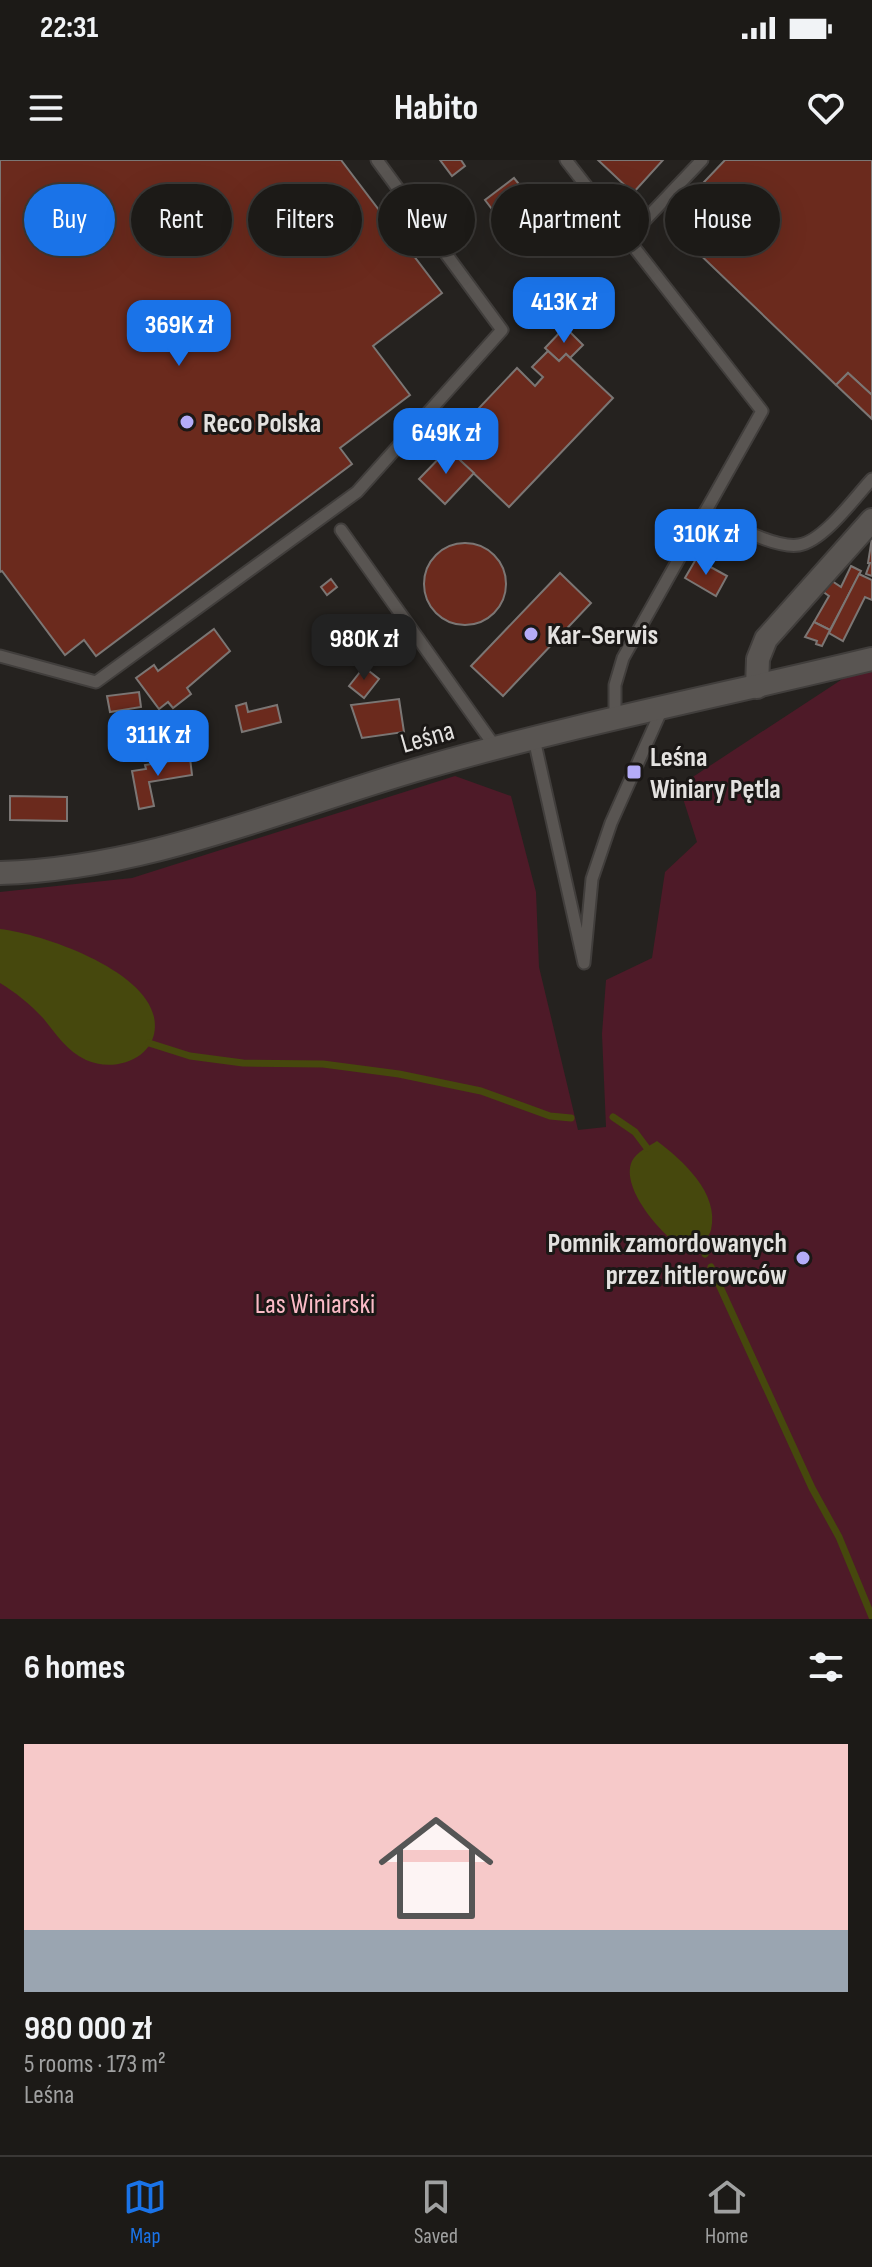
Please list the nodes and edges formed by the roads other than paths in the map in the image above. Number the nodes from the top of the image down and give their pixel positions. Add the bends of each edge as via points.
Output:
1 (566, 160) edge
2 (702, 160) edge
3 (381, 161) edge
4 (585, 184) edge
5 (649, 216) edge
6 (640, 256) edge
7 (872, 479) edge
8 (705, 512) junction
9 (872, 520) edge
10 (341, 530) dead end
11 (0, 656) edge
12 (872, 659) edge
13 (757, 687) junction
14 (662, 709) junction
15 (615, 720) junction
16 (534, 739) junction
17 (496, 748) junction
18 (0, 873) edge

1 - 4 lane
2 - 5 lane
3 - 11 lane via 502,330 357,492 96,682
6 - 8 lane via 762,411
7 - 8 lane via 819,535 799,545 776,542
8 - 15 lane via 623,658 615,685
9 - 13 street via 766,639 758,659
10 - 17 lane
12 - 13 street, Leśna
13 - 14 street, Leśna
14 - 15 street, Leśna
14 - 16 lane via 592,879 584,963
15 - 16 street, Leśna
16 - 17 street, Leśna
17 - 18 street, Leśna via 128,858

